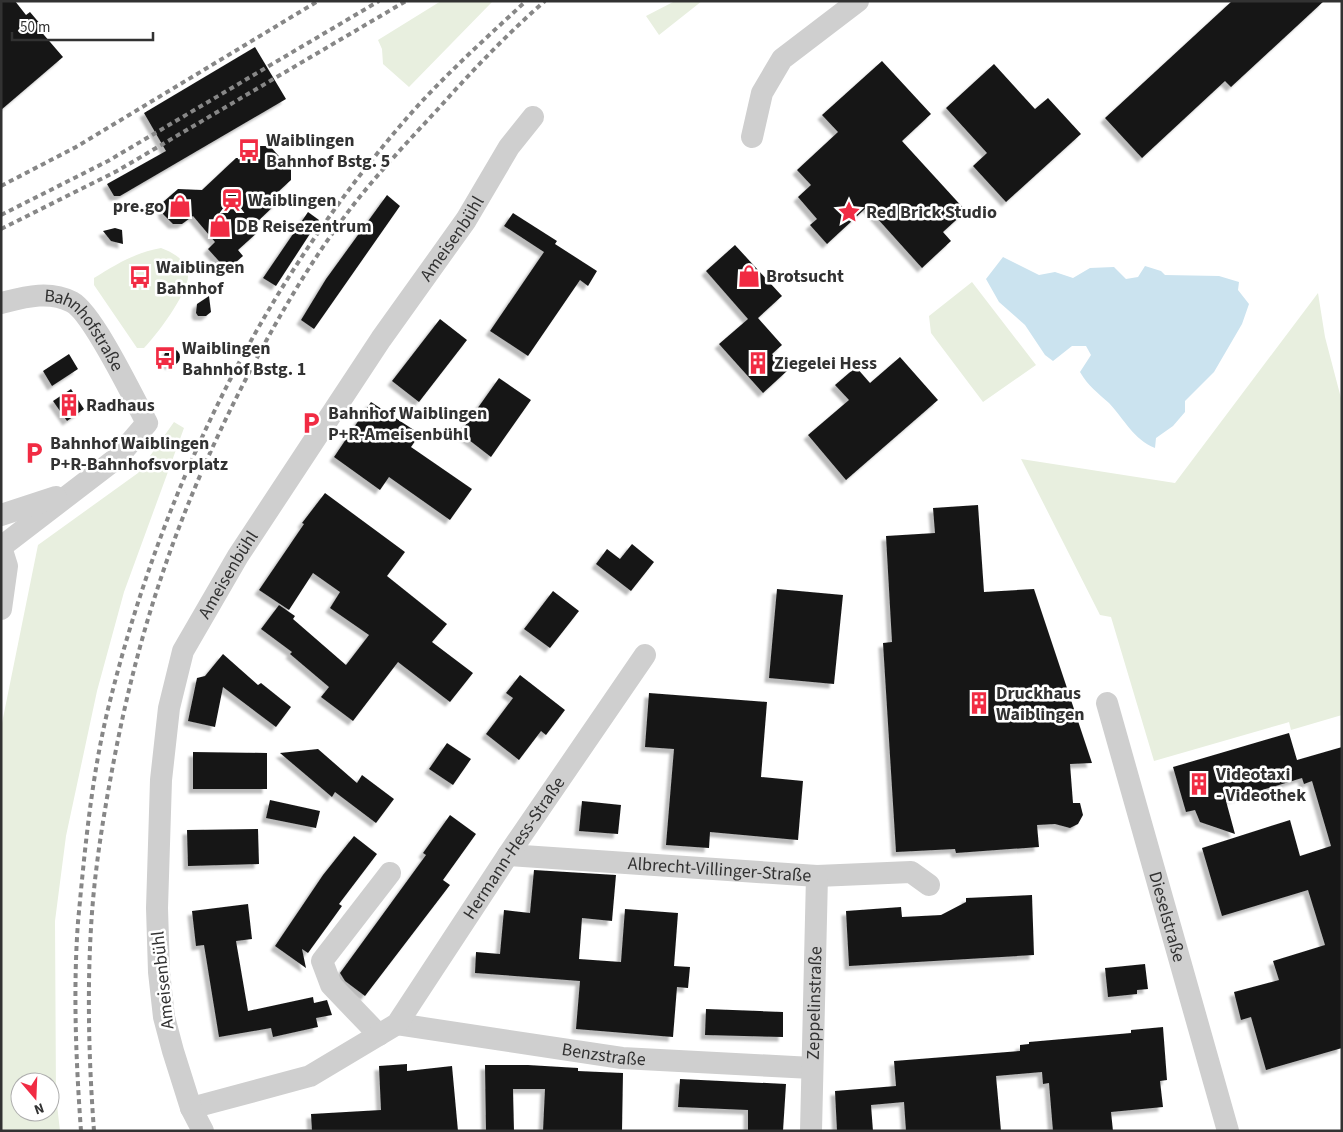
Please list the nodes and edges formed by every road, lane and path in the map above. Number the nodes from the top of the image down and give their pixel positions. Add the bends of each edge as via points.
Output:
1 (858, 1) edge
2 (534, 117) dead end
3 (752, 137) dead end
4 (1, 303) edge
5 (71, 492) junction
6 (1, 515) edge
7 (1, 547) edge
8 (1, 609) edge
9 (645, 654) dead end
10 (1107, 703) dead end
11 (508, 855) junction
12 (390, 872) dead end
13 (817, 876) junction
14 (929, 885) dead end
15 (388, 1030) junction
16 (812, 1068) junction
17 (191, 1108) junction
18 (203, 1131) edge
19 (811, 1131) edge
20 (1228, 1131) edge

1 - 3 street via 782,59 762,93
2 - 17 street, Ameisenbühl via 509,147 466,220 381,340 238,556 184,651 169,708 161,780 157,908 164,1017
4 - 5 street, Bahnhofstraße via 35,295 72,302 99,336 147,423 117,458
5 - 6 street, Bahnhofstraße
5 - 7 street, Bahnhofstraße
7 - 8 street via 7,566
9 - 11 street, Hermann-Hess-Straße
10 - 20 street, Dieselstraße
11 - 13 street, Albrecht-Villinger-Straße
11 - 15 street, Hermann-Hess-Straße
12 - 15 street via 322,961 331,985
13 - 14 street, Albrecht-Villinger-Straße via 911,872
13 - 16 street, Zeppelinstraße
15 - 16 street, Benzstraße via 622,1058
15 - 17 street, Hermann-Hess-Straße via 310,1076
16 - 19 street, Zeppelinstraße
17 - 18 street, Ameisenbühl

